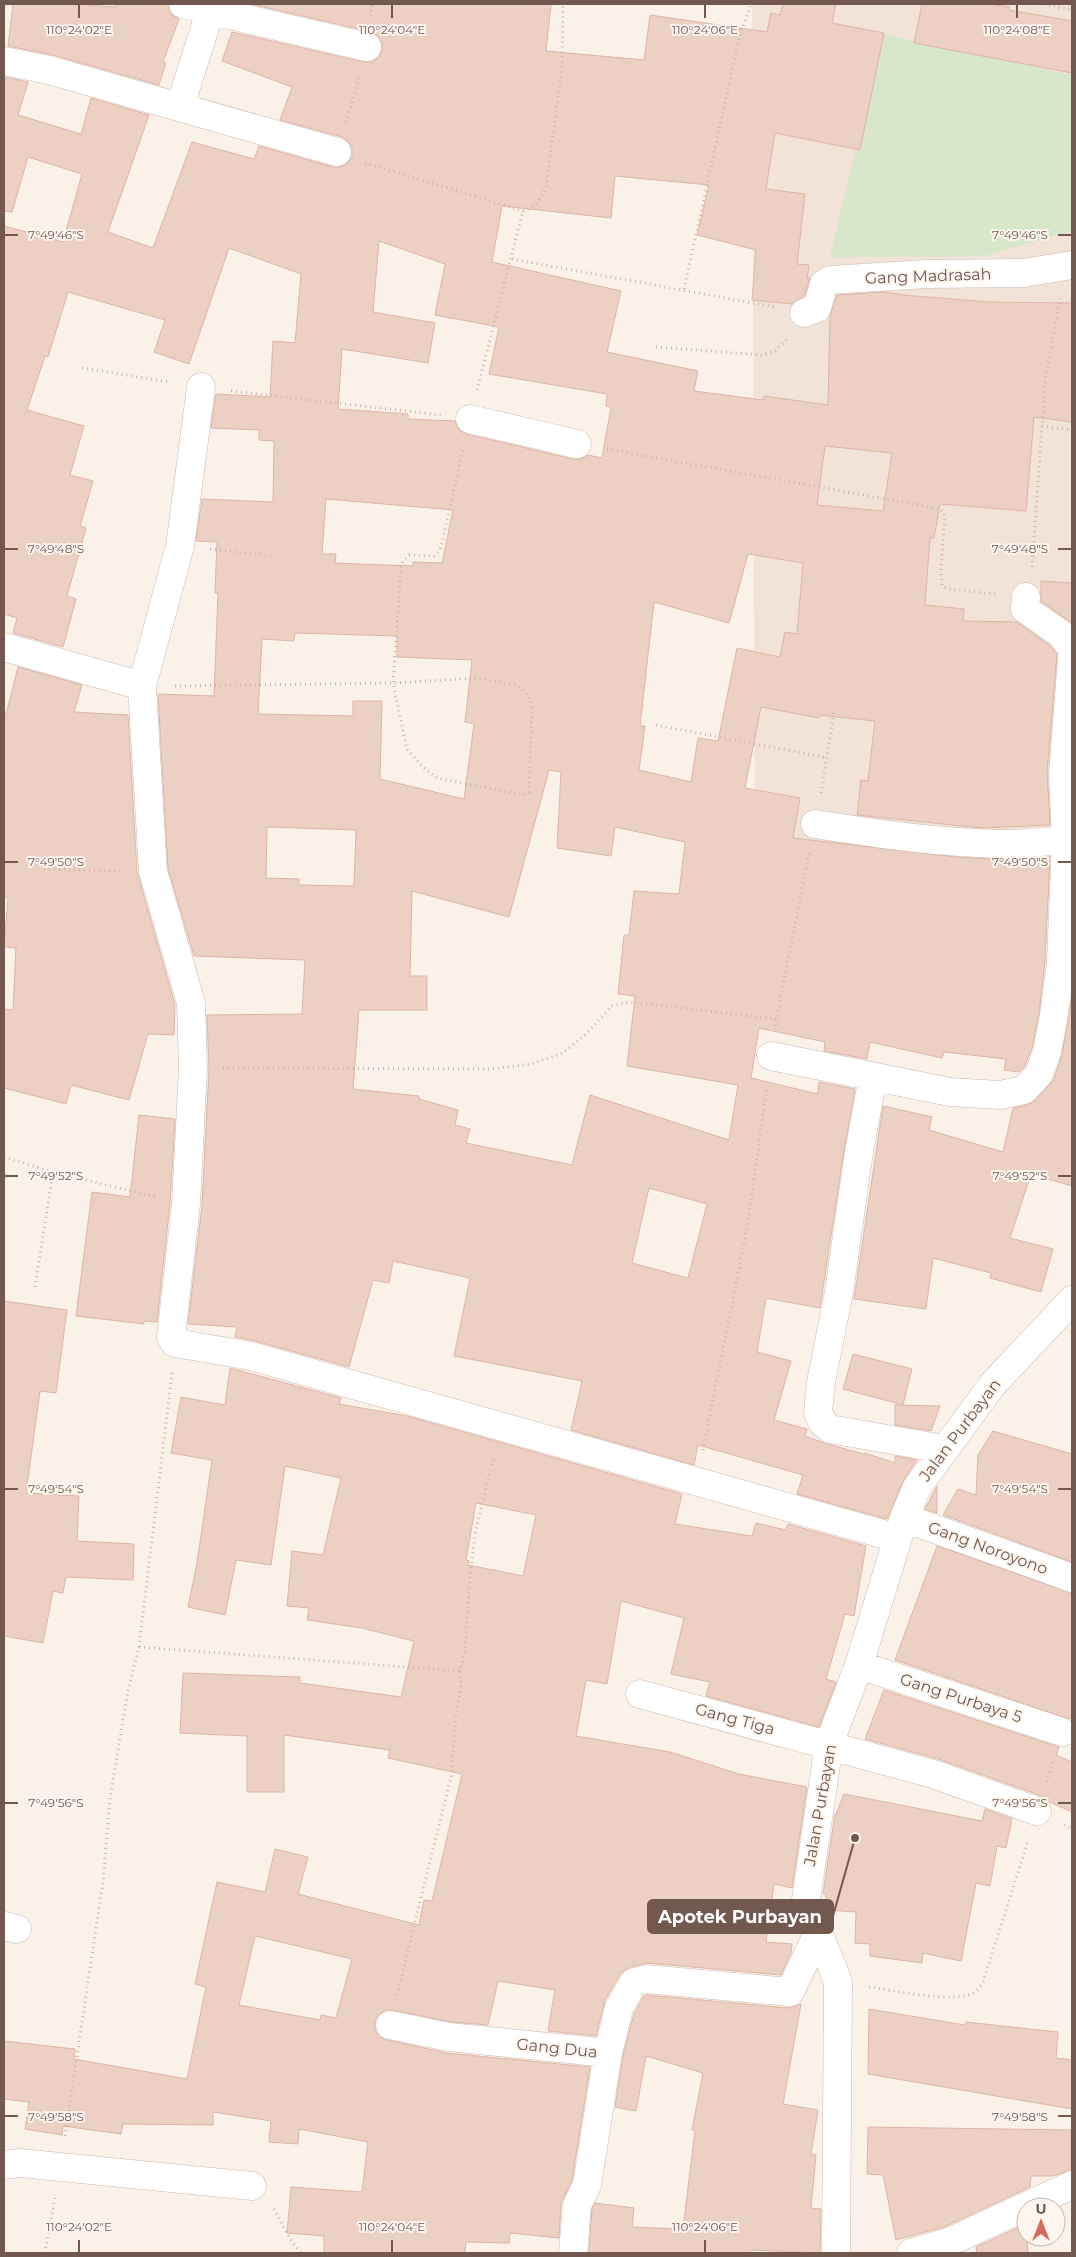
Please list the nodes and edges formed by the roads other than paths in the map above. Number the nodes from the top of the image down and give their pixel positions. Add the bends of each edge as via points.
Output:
1 (183, 4) edge
2 (211, 9) junction
3 (367, 47) dead end
4 (4, 61) edge
5 (180, 106) junction
6 (338, 152) road end
7 (1069, 265) edge
8 (804, 313) road end
9 (201, 387) road end
10 (470, 419) road end
11 (577, 444) road end
12 (1026, 597) road end
13 (4, 647) edge
14 (1072, 648) edge
15 (1072, 657) edge
16 (142, 686) junction
17 (815, 824) road end
18 (1066, 840) junction
19 (771, 1056) road end
20 (873, 1077) junction
21 (1072, 1300) edge
22 (943, 1449) junction
23 (900, 1528) junction
24 (1072, 1578) edge
25 (859, 1665) junction
26 (640, 1694) dead end
27 (1062, 1732) road end
28 (829, 1744) junction
29 (1037, 1811) road end
30 (818, 1934) junction
31 (390, 2025) road end
32 (608, 2053) junction
33 (4, 2165) edge
34 (1072, 2185) edge
35 (252, 2186) road end
36 (573, 2253) edge
37 (836, 2253) edge
38 (911, 2253) edge

1 - 2 street
2 - 3 street
2 - 5 street
4 - 5 street
5 - 6 street
7 - 8 street, Gang Madrasah via 1024,273 926,274 831,280 824,284 817,308
9 - 16 street via 180,546
10 - 11 street
12 - 14 street via 1025,610 1061,634
13 - 16 street
15 - 18 street via 1064,774
16 - 23 street, Gang Noroyono via 153,871 191,1003 193,1068 186,1204 172,1331 175,1343 251,1356 696,1482
17 - 18 street via 966,842 1006,844
18 - 20 street via 1059,979 1047,1052 1039,1074 1024,1090 1000,1095 950,1092
19 - 20 street
20 - 22 street via 818,1412 830,1429
21 - 22 street, Jalan Purbayan via 992,1384
22 - 23 street, Jalan Purbayan via 917,1487
23 - 24 street, Gang Noroyono
23 - 25 street, Jalan Purbayan
25 - 27 street, Gang Purbaya 5
25 - 28 street, Jalan Purbayan
26 - 28 street, Gang Tiga
28 - 29 street, Gang Tiga via 934,1774
28 - 30 street, Jalan Purbayan via 806,1890 811,1920
30 - 32 street, Gang Dua via 790,1992 646,1979 634,1982 619,2008
30 - 37 street, Jalan Purbayan via 838,1983
31 - 32 street, Gang Dua via 450,2037
32 - 36 street via 587,2185 577,2206
33 - 35 street via 20,2162
34 - 38 street via 949,2242

